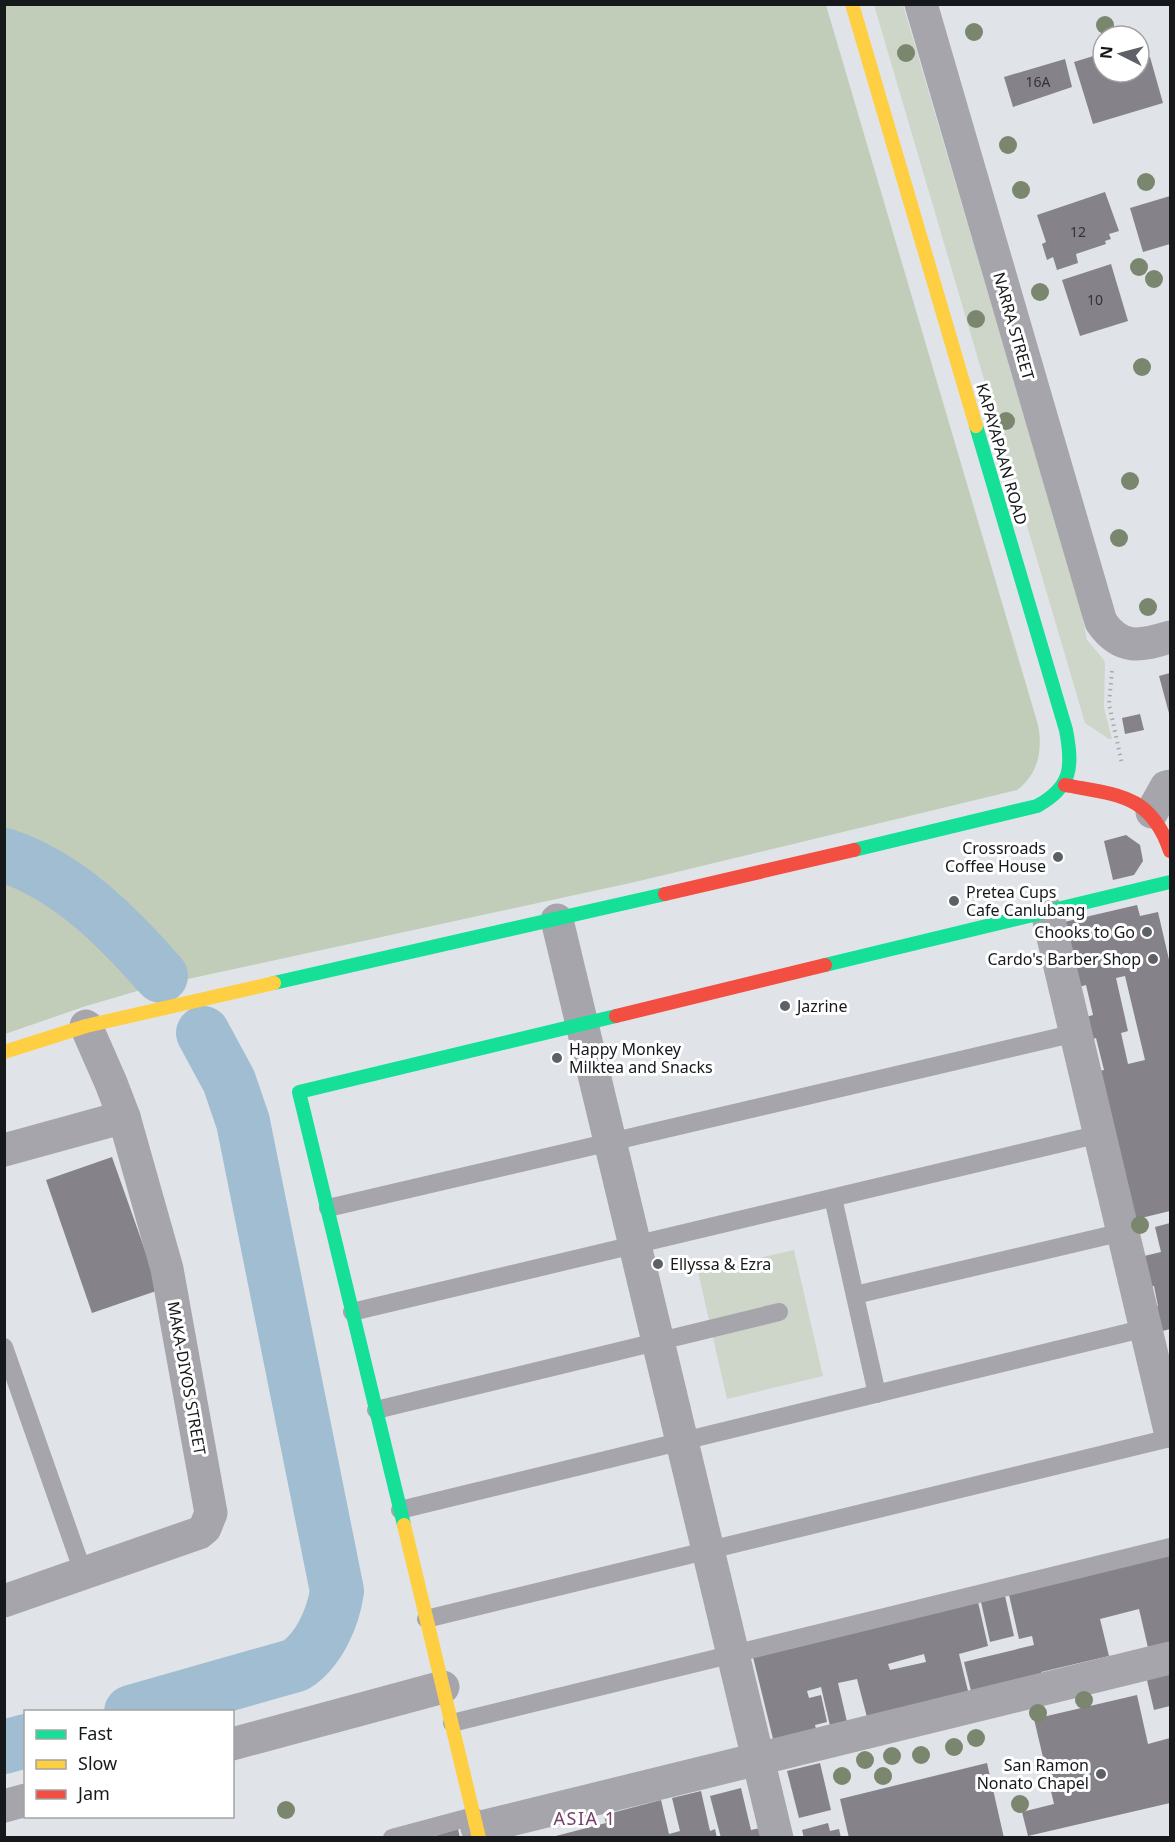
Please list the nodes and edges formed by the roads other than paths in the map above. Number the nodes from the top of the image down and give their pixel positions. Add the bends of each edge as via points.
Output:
1 (852, 4) edge
2 (921, 4) edge
3 (1170, 637) edge
4 (1065, 785) junction
5 (1170, 786) edge
6 (1152, 812) junction
7 (1170, 851) edge
8 (1170, 882) edge
9 (1047, 912) junction
10 (557, 921) junction
11 (582, 1023) junction
12 (87, 1026) junction
13 (1076, 1033) junction
14 (4, 1052) edge
15 (124, 1117) junction
16 (1100, 1134) junction
17 (611, 1142) junction
18 (4, 1150) edge
19 (833, 1198) junction
20 (328, 1208) junction
21 (1123, 1232) junction
22 (636, 1245) junction
23 (855, 1295) junction
24 (352, 1312) junction
25 (779, 1312) dead end
26 (1146, 1328) junction
27 (659, 1341) junction
28 (4, 1347) edge
29 (877, 1394) junction
30 (376, 1410) junction
31 (1170, 1431) edge
32 (1170, 1438) edge
33 (683, 1441) junction
34 (400, 1510) junction
35 (1170, 1547) edge
36 (709, 1550) junction
37 (84, 1575) junction
38 (4, 1601) edge
39 (426, 1619) junction
40 (734, 1654) junction
41 (1170, 1658) edge
42 (443, 1687) junction
43 (452, 1723) junction
44 (234, 1743) edge
45 (759, 1759) junction
46 (24, 1801) edge
47 (4, 1806) edge
48 (477, 1827) edge
49 (392, 1838) edge
50 (777, 1838) edge

1 - 4 street, KAPAYAPAAN ROAD via 1066,730 1070,762
2 - 3 street, NARRA STREET via 1101,622 1119,641 1132,644
4 - 6 street via 1134,801
4 - 10 street via 1049,801 1037,806
5 - 6 street
6 - 7 street via 1165,833
8 - 9 street
9 - 11 street
9 - 13 street
10 - 11 street
10 - 12 street
11 - 17 street
11 - 20 street via 299,1092
12 - 14 street
12 - 15 street, MAKA-DIYOS STREET
13 - 16 street
13 - 17 lane
15 - 18 street
15 - 37 street, MAKA-DIYOS STREET via 167,1269 211,1513 199,1533
16 - 19 lane
16 - 21 street
17 - 20 lane
17 - 22 street
19 - 22 lane
19 - 23 lane
20 - 24 street
21 - 23 lane
21 - 26 street
22 - 24 lane
22 - 27 street
23 - 29 lane
24 - 30 street
25 - 27 lane
26 - 29 lane
26 - 31 street
27 - 30 lane
27 - 33 street
28 - 37 lane
29 - 33 lane
30 - 34 street
32 - 36 lane
33 - 34 lane
33 - 36 street
34 - 39 street
35 - 40 lane
36 - 39 lane
36 - 40 street
37 - 38 street, MAKA-DIYOS STREET
39 - 42 street
40 - 43 lane
40 - 45 street
41 - 45 street
42 - 43 street
42 - 44 street
43 - 48 street
45 - 48 street
45 - 50 street
46 - 47 street
48 - 49 lane

